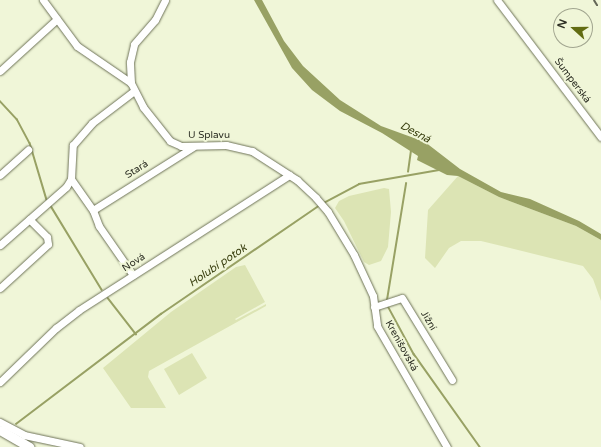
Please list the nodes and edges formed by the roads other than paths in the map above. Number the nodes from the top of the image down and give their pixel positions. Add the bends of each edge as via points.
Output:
1 (43, 0) edge
2 (165, 0) edge
3 (497, 0) edge
4 (57, 19) junction
5 (0, 71) edge
6 (131, 83) junction
7 (134, 91) junction
8 (601, 137) edge
9 (192, 148) junction
10 (28, 150) dead end
11 (0, 175) edge
12 (289, 175) junction
13 (71, 180) junction
14 (326, 209) joint
15 (93, 210) junction
16 (29, 219) junction
17 (0, 245) edge
18 (133, 275) junction
19 (0, 288) edge
20 (374, 307) junction
21 (452, 380) dead end
22 (0, 382) edge
23 (0, 422) edge
24 (2, 431) edge
25 (29, 447) edge
26 (80, 447) edge
27 (447, 447) edge

1 - 4 street
2 - 6 street, U Splavu via 155,20 134,44 130,62
3 - 8 street, Šumperská
4 - 5 street
4 - 6 street via 77,46
6 - 7 street, U Splavu
7 - 9 street, U Splavu via 170,142
7 - 13 street via 92,123 73,145
9 - 12 street, U Splavu via 226,145 252,151
9 - 15 street, Stará
10 - 11 street
12 - 14 street, U Splavu
12 - 18 street, Nová
13 - 15 street
13 - 16 street
14 - 20 street, Krenišovská via 354,255 372,296
15 - 18 street via 99,226
16 - 17 street
16 - 19 street via 47,237 48,244
18 - 22 street, Nová via 56,328
20 - 21 street, Jižní via 402,298
20 - 27 street, Krenišovská via 377,326
23 - 26 street via 24,435
24 - 25 main road

